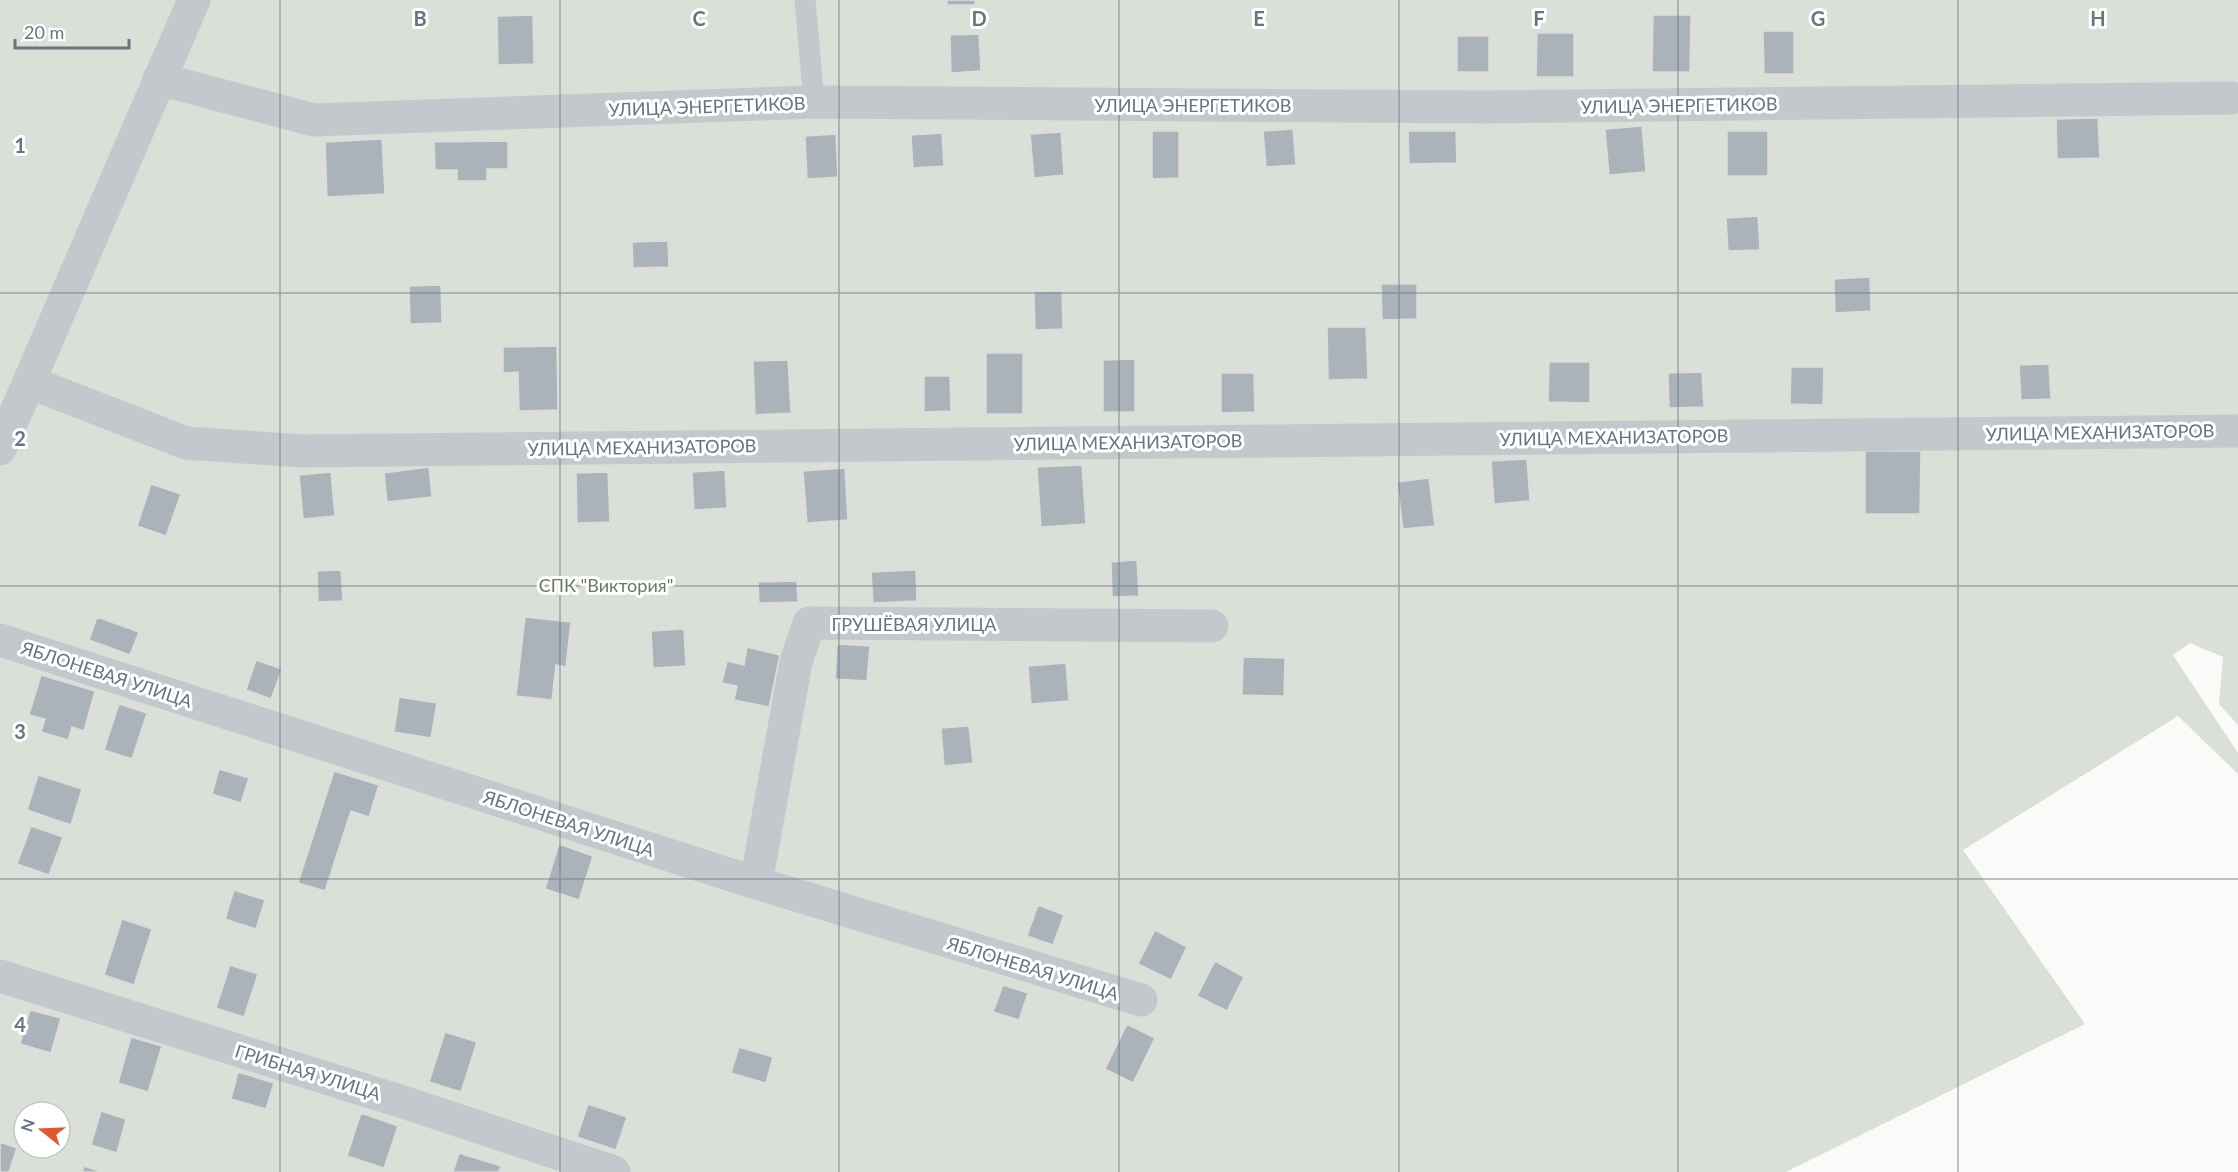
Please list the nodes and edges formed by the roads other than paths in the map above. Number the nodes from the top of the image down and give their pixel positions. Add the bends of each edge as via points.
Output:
1 (194, 0) edge
2 (805, 0) edge
3 (159, 79) junction
4 (2232, 98) dead end
5 (814, 102) junction
6 (29, 382) junction
7 (2238, 431) edge
8 (0, 449) edge
9 (1212, 626) dead end
10 (0, 640) edge
11 (756, 883) junction
12 (0, 976) edge
13 (1141, 1000) dead end
14 (614, 1172) edge

1 - 3 street
2 - 5 lane
3 - 5 street, УЛИЦА ЭНЕРГЕТИКОВ via 314,120
3 - 6 street
4 - 5 street, УЛИЦА ЭНЕРГЕТИКОВ via 1484,107
6 - 7 street, УЛИЦА МЕХАНИЗАТОРОВ via 186,442 301,451
6 - 8 street
9 - 11 street, ГРУШЁВАЯ УЛИЦА via 809,623 796,662
10 - 11 street, ЯБЛОНЕВАЯ УЛИЦА
11 - 13 street, ЯБЛОНЕВАЯ УЛИЦА
12 - 14 street, ГРИБНАЯ УЛИЦА

